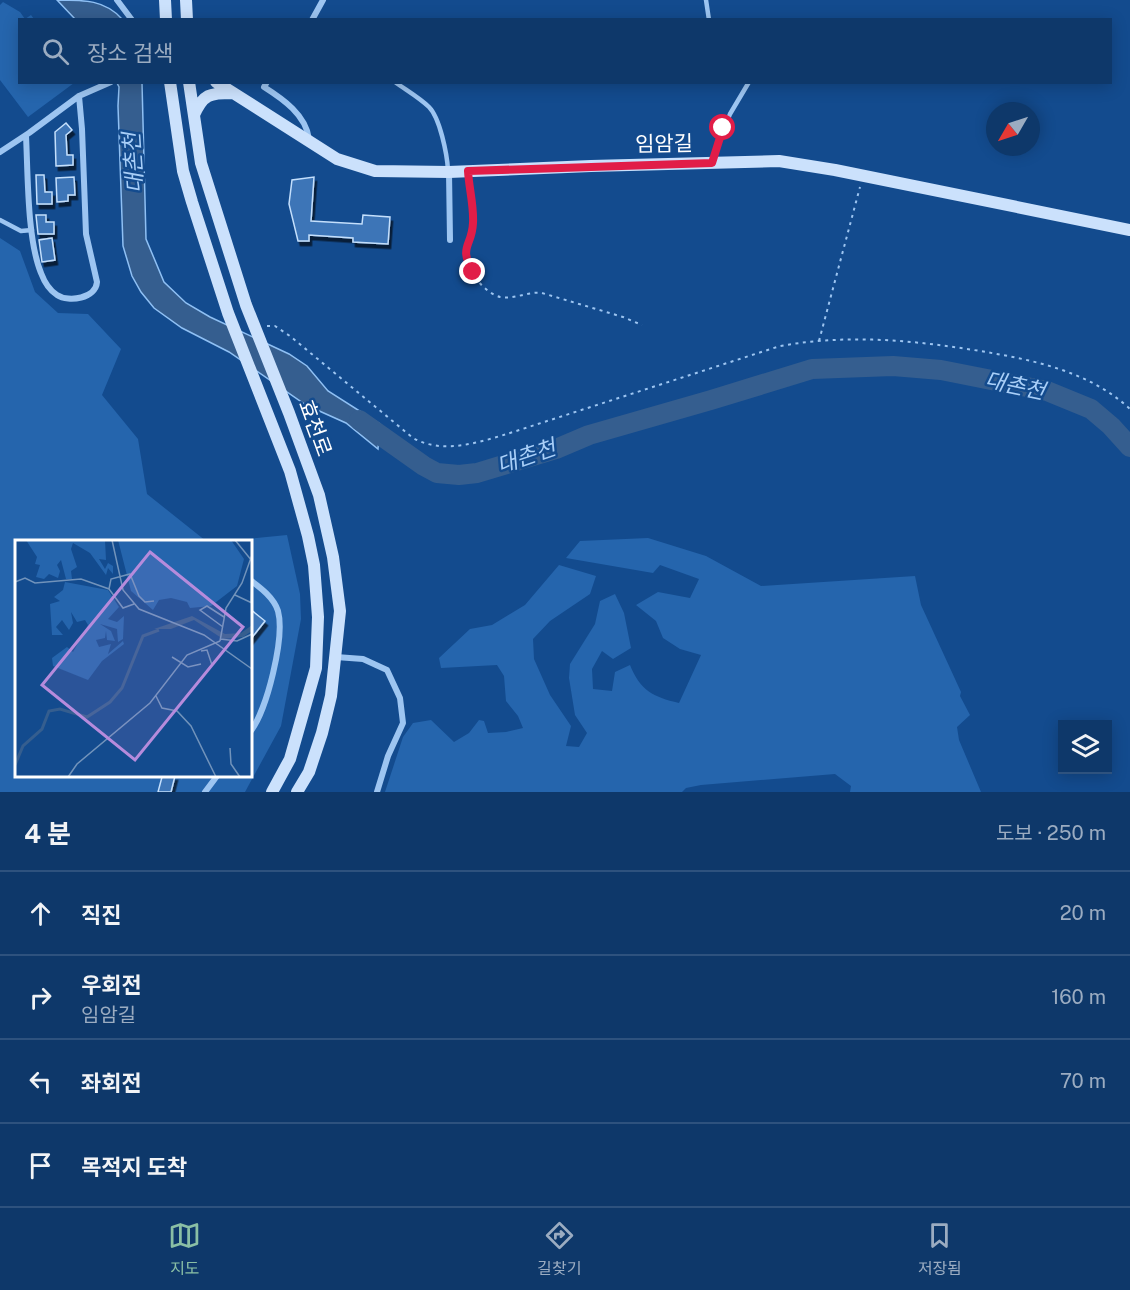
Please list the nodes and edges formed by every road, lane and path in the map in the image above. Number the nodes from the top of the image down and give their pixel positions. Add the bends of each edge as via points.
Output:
1 (117, 0) edge
2 (165, 0) edge
3 (186, 0) edge
4 (323, 0) edge
5 (706, 0) edge
6 (130, 18) edge
7 (166, 18) edge
8 (187, 18) edge
9 (313, 18) edge
10 (708, 18) edge
11 (106, 84) edge
12 (170, 84) edge
13 (189, 84) edge
14 (219, 84) edge
15 (266, 84) edge
16 (398, 84) edge
17 (748, 84) edge
18 (232, 93) junction
19 (79, 96) junction
20 (194, 116) junction
21 (26, 136) junction
22 (309, 142) junction
23 (0, 152) edge
24 (712, 163) junction
25 (468, 171) junction
26 (448, 172) junction
27 (863, 176) junction
28 (0, 220) edge
29 (32, 230) junction
30 (1130, 230) edge
31 (450, 240) dead end
32 (642, 325) dead end
33 (256, 329) junction
34 (819, 341) junction
35 (1130, 409) edge
36 (252, 582) edge
37 (336, 657) junction
38 (252, 729) edge
39 (216, 777) edge
40 (205, 792) edge
41 (272, 792) edge
42 (297, 792) edge
43 (377, 792) edge

1 - 6 street
2 - 7 main road
3 - 8 main road
4 - 9 street
5 - 10 lane
11 - 19 street
12 - 41 main road, 효천로 via 183,171 228,313 290,471 314,565 316,668 290,759
13 - 20 main road, 효천로
14 - 18 main road, 임암길
15 - 22 street via 264,87 300,116
16 - 26 lane via 430,107 447,156
17 - 24 lane via 730,114
18 - 20 main road via 213,93 203,98
18 - 22 main road, 임암길
19 - 21 street
19 - 29 street via 86,234 97,282 93,293 69,300 54,294 41,273
20 - 33 main road, 효천로 via 201,163
21 - 23 street
21 - 29 street
22 - 26 main road, 임암길 via 338,159 375,171
24 - 25 main road, 임암길
24 - 27 main road, 임암길 via 779,161
25 - 26 main road, 임암길
25 - 32 path via 473,223 466,257 489,291 506,297 542,292
26 - 31 street
27 - 30 main road, 임암길
27 - 34 path
28 - 29 lane via 21,231
33 - 34 path via 269,326 283,331 413,438 437,447 485,440 772,349
33 - 37 main road, 효천로 via 319,495 340,611
34 - 35 path via 908,340 1019,358 1074,374
36 - 38 street via 273,602 279,618 269,691 260,719
37 - 42 main road, 효천로 via 322,733 309,772
37 - 43 street via 363,659 387,670 400,698 403,723
39 - 40 street

